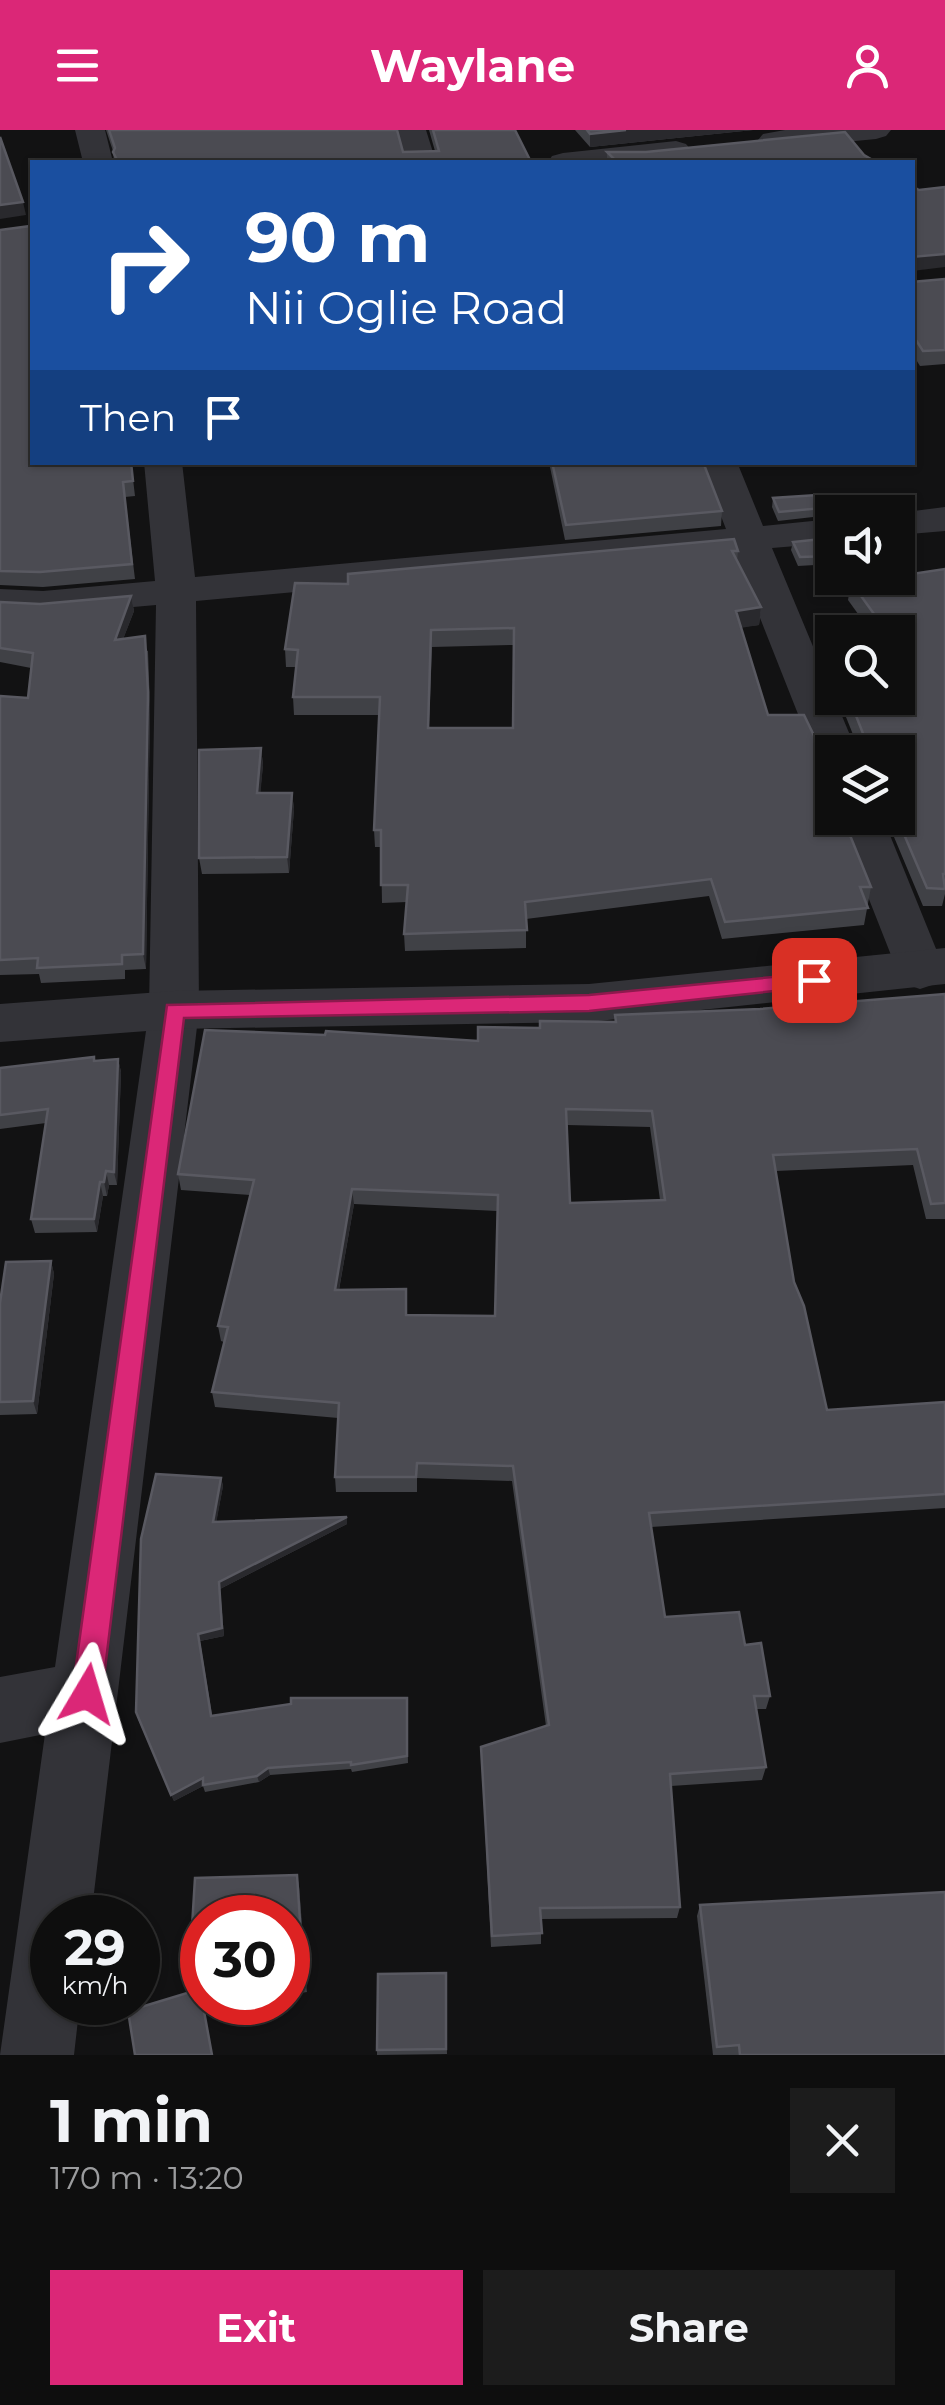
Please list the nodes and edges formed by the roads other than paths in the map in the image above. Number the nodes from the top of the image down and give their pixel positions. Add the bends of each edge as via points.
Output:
1 (90, 130) edge
2 (412, 130) edge
3 (580, 130) edge
4 (876, 130) edge
5 (744, 143) edge
6 (706, 147) edge
7 (98, 160) edge
8 (421, 160) edge
9 (582, 160) edge
10 (591, 160) edge
11 (163, 465) edge
12 (719, 465) edge
13 (945, 519) edge
14 (915, 522) edge
15 (815, 532) edge
16 (750, 537) junction
17 (176, 590) junction
18 (0, 601) edge
19 (828, 735) edge
20 (868, 835) edge
21 (932, 968) edge
22 (174, 1010) junction
23 (0, 1024) edge
24 (87, 1694) junction
25 (0, 1710) edge
26 (59, 1895) edge
27 (40, 2025) edge
28 (36, 2055) edge

1 - 7 street
2 - 8 street
3 - 9 street
4 - 5 street
6 - 10 street
11 - 17 street
12 - 16 street
13 - 14 street
15 - 16 street
16 - 17 street
16 - 19 street
17 - 18 street
17 - 22 street
20 - 21 street
21 - 22 street via 589,1003
22 - 23 street
22 - 24 street
24 - 25 street
24 - 26 street
27 - 28 street

